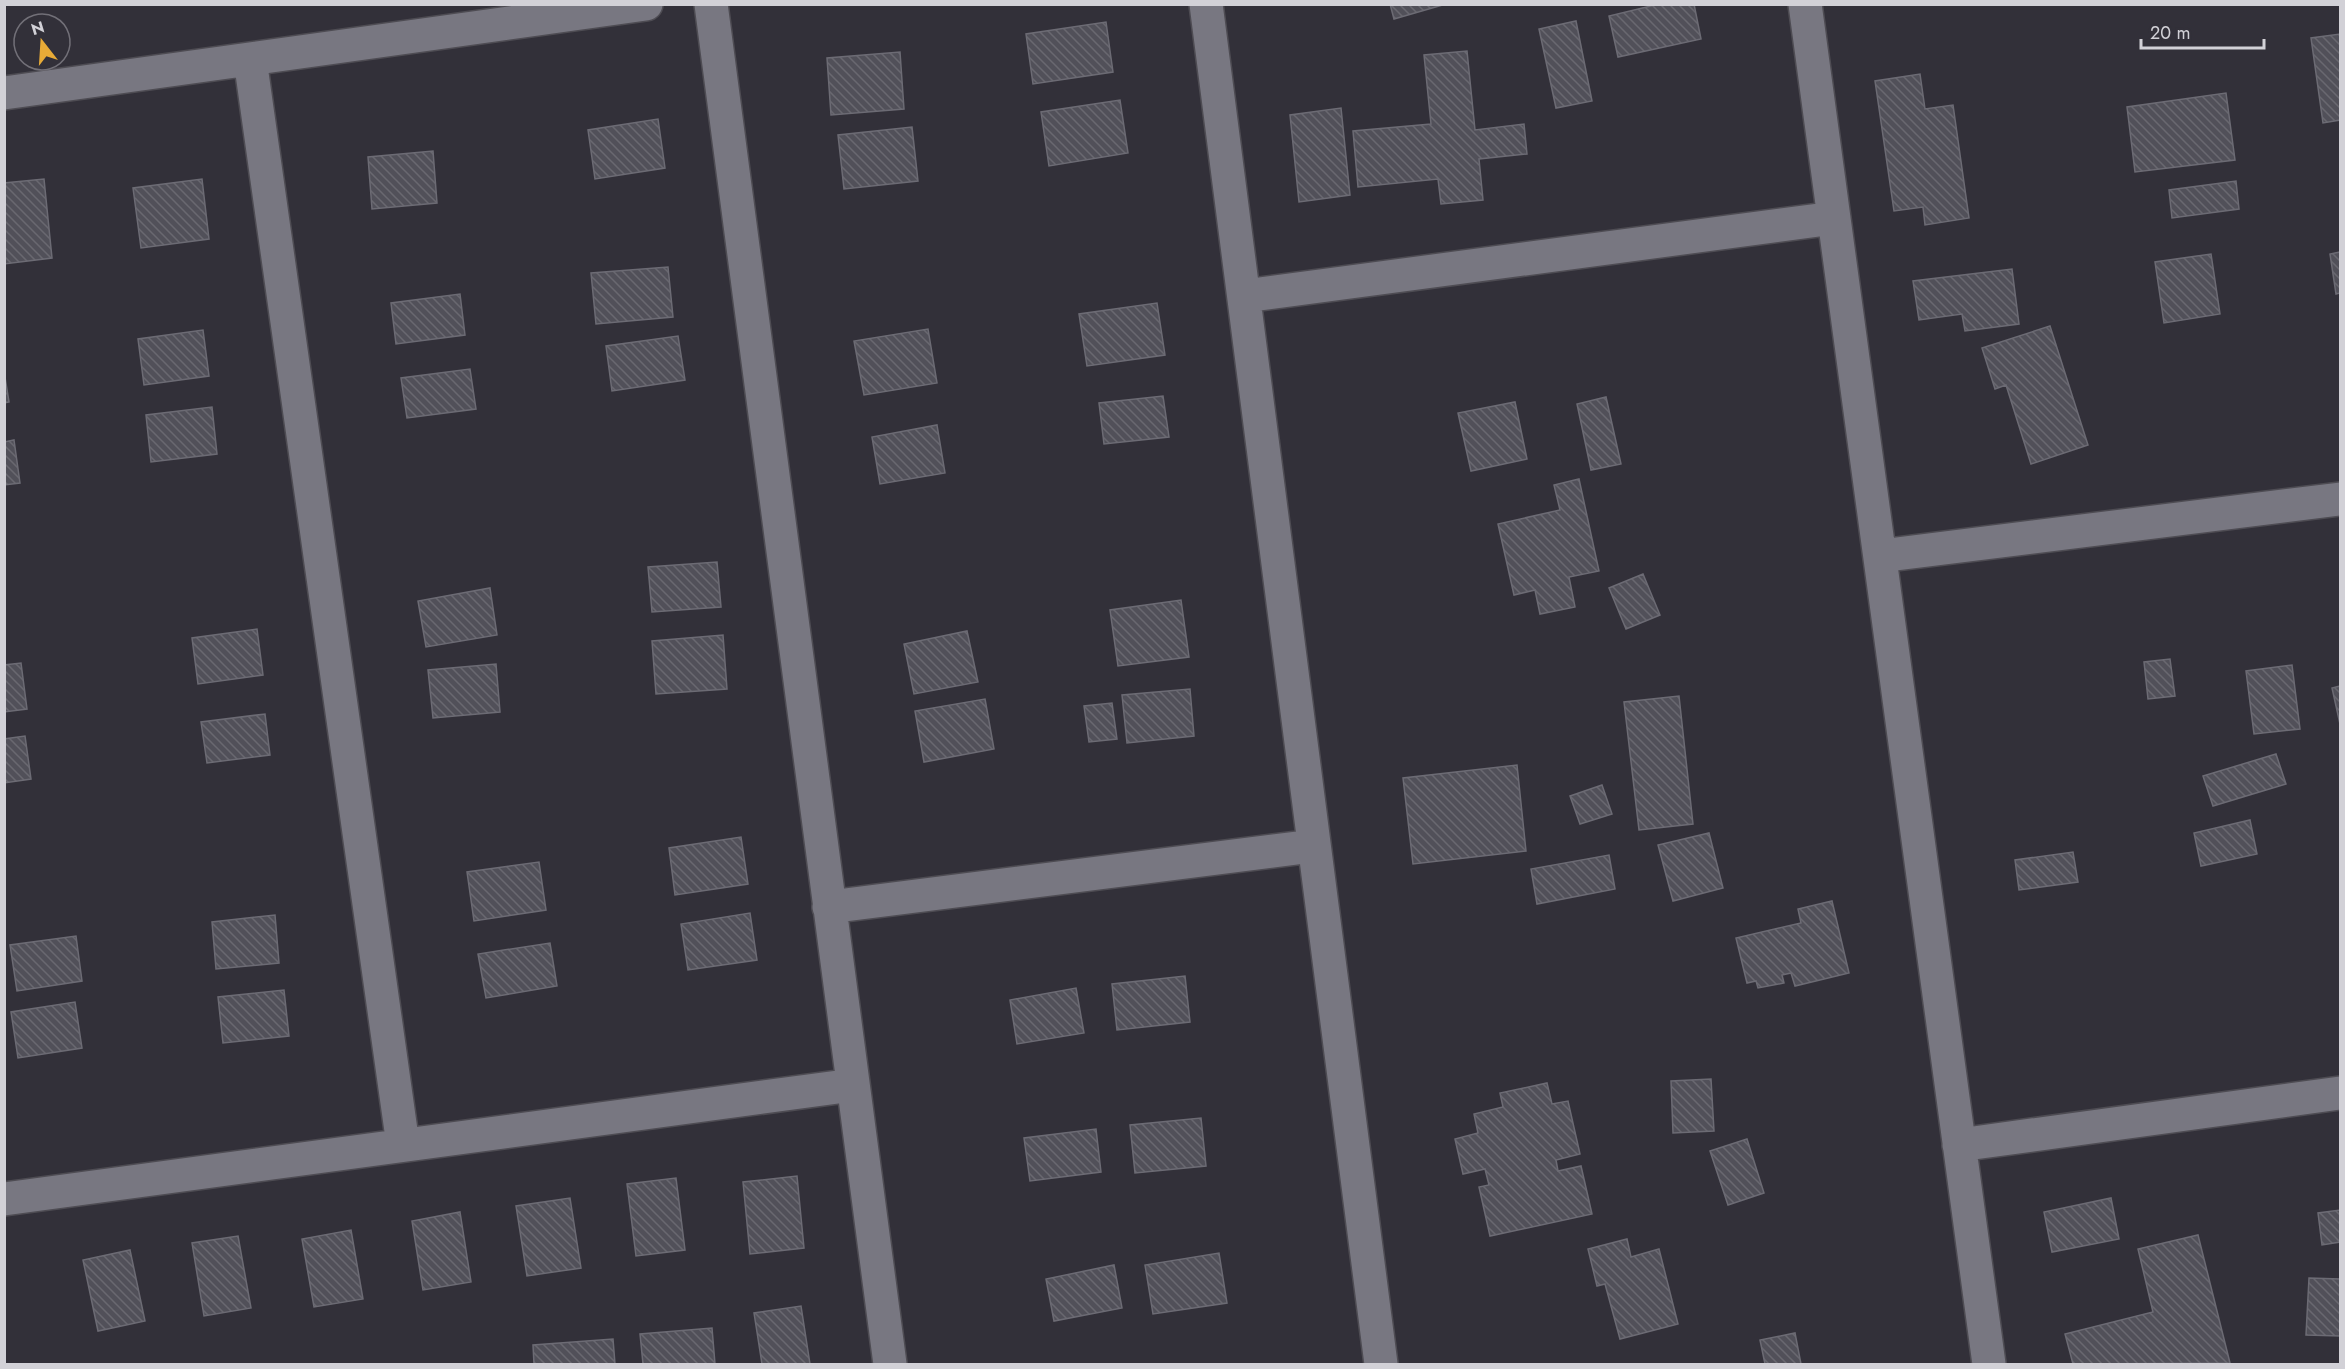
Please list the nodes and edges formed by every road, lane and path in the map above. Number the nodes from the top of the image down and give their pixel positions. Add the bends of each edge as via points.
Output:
1 (646, 4) edge
2 (711, 4) edge
3 (1206, 4) edge
4 (1805, 4) edge
5 (250, 59) junction
6 (4, 93) edge
7 (1834, 218) junction
8 (1244, 296) junction
9 (2340, 499) edge
10 (1880, 556) junction
11 (1313, 846) junction
12 (829, 908) junction
13 (853, 1085) junction
14 (2340, 1093) edge
15 (1959, 1144) junction
16 (403, 1145) junction
17 (4, 1198) edge
18 (890, 1365) edge
19 (1382, 1365) edge
20 (1989, 1365) edge

1 - 5 street
2 - 12 street
3 - 8 street
4 - 7 street
5 - 6 street
5 - 16 street
7 - 8 street
7 - 10 street
8 - 11 street
9 - 10 street
10 - 15 street
11 - 12 street
11 - 19 street
12 - 13 street
13 - 16 street
13 - 18 street
14 - 15 street
15 - 20 street
16 - 17 street

